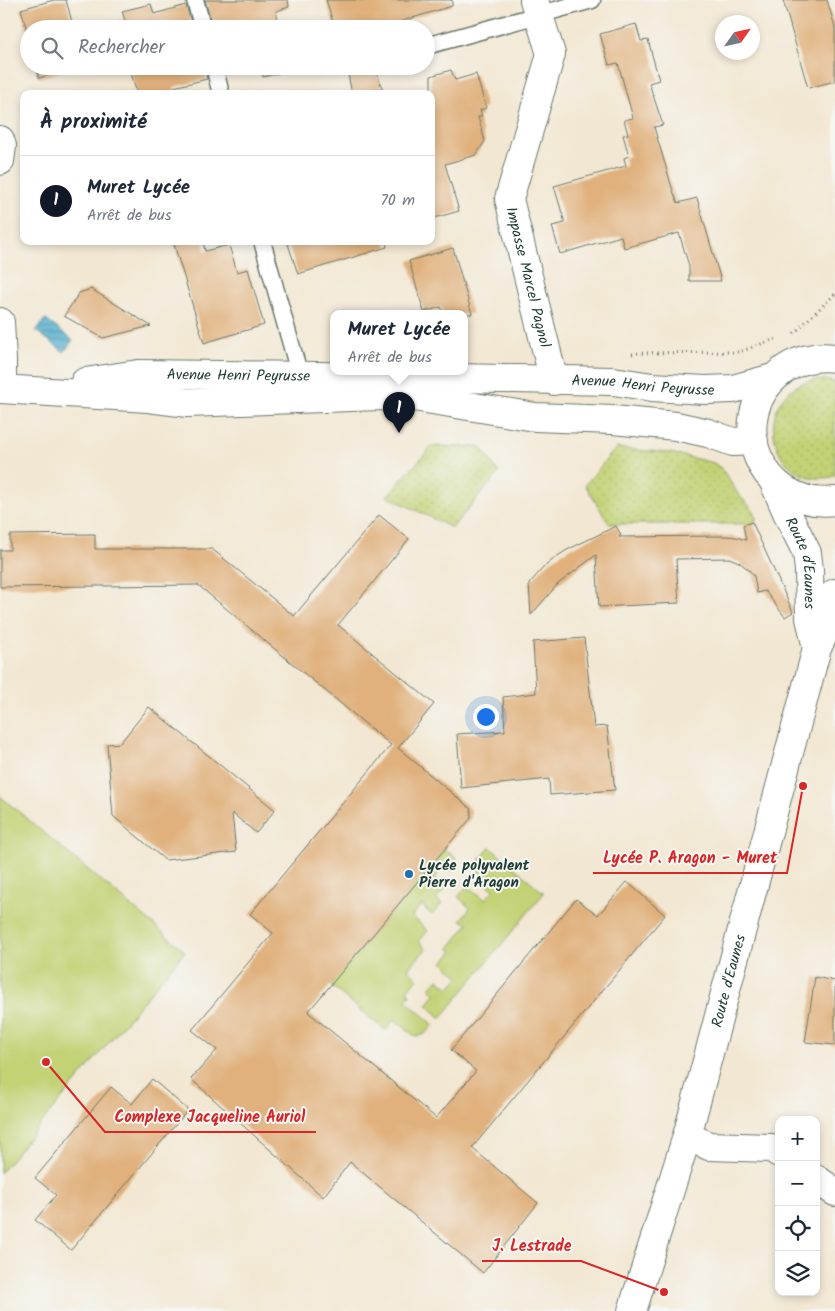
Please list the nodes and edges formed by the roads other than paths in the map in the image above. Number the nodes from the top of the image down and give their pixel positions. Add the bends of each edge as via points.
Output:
1 (195, 0) edge
2 (592, 0) edge
3 (536, 7) edge
4 (201, 20) edge
5 (435, 43) edge
6 (216, 75) edge
7 (220, 90) edge
8 (0, 140) edge
9 (0, 160) edge
10 (263, 245) edge
11 (0, 322) edge
12 (835, 358) edge
13 (300, 376) junction
14 (773, 378) junction
15 (554, 381) junction
16 (1, 389) edge
17 (32, 390) junction
18 (754, 441) junction
19 (773, 480) junction
20 (835, 501) edge
21 (835, 593) edge
22 (817, 648) junction
23 (687, 1136) junction
24 (775, 1150) edge
25 (820, 1182) edge
26 (835, 1192) edge
27 (632, 1311) edge

1 - 4 lane
2 - 3 lane
3 - 5 lane
3 - 15 street, Impasse Marcel Pagnol via 551,54 509,199
6 - 7 lane
8 - 9 street
10 - 13 lane
11 - 16 street
12 - 14 street via 806,359 788,366
13 - 15 street, Avenue Henri Peyrusse
13 - 17 street, Avenue Henri Peyrusse via 138,374
14 - 15 street, Avenue Henri Peyrusse via 733,389 705,390 613,381
14 - 18 street via 755,407 752,423
16 - 17 street, Avenue Henri Peyrusse
17 - 18 street, Avenue Henri Peyrusse via 188,402 414,396 535,417 676,426 708,432 733,442
18 - 19 street via 761,465
19 - 20 street via 805,500
19 - 22 street, Route d'Eaunes via 806,553 810,618
21 - 22 street, Route d'Eaunes via 834,613
22 - 23 street, Route d'Eaunes
23 - 24 street via 709,1146
23 - 27 street, Route d'Eaunes
25 - 26 street

